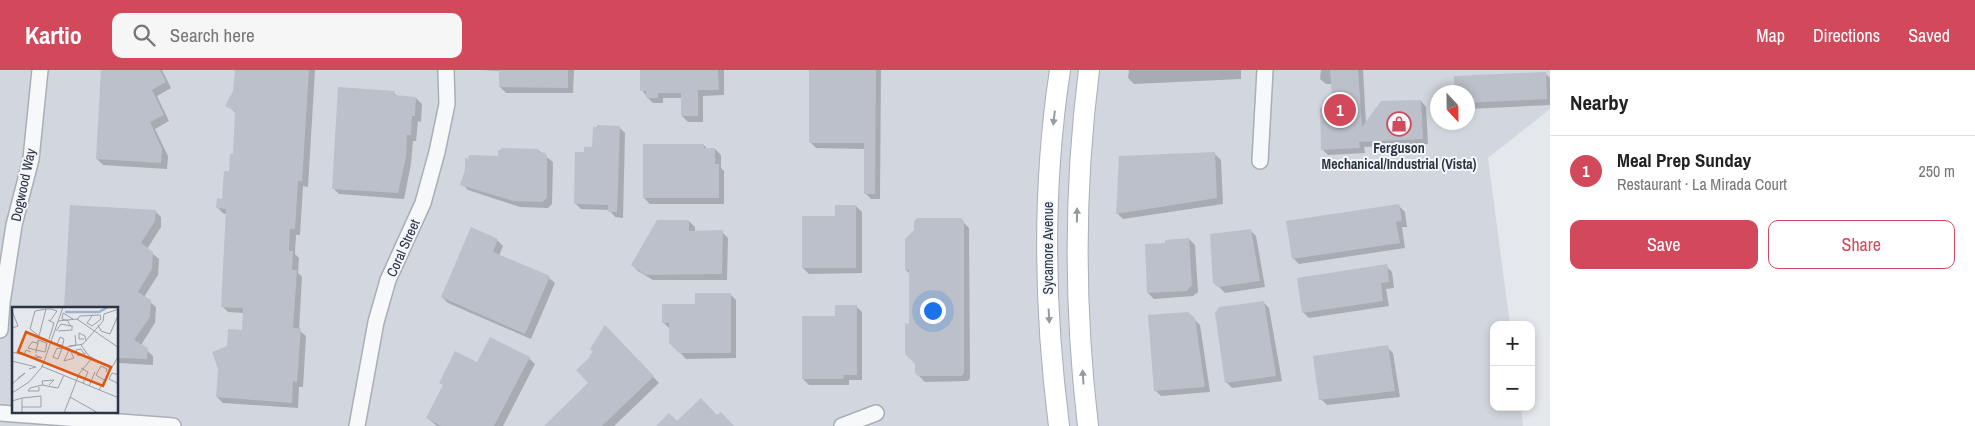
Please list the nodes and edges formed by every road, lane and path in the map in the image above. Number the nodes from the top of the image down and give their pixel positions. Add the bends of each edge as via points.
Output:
1 (40, 70) edge
2 (446, 70) edge
3 (1060, 70) edge
4 (1090, 70) edge
5 (1265, 70) edge
6 (1260, 161) dead end
7 (0, 330) edge
8 (876, 413) dead end
9 (13, 414) edge
10 (173, 426) edge
11 (358, 426) edge
12 (842, 426) edge
13 (1059, 426) edge
14 (1088, 426) edge

1 - 7 street, Dogwood Way via 30,158 14,225
2 - 11 street, Coral Street via 447,104 437,152 423,203 388,280 376,322
3 -> 13 main road, Sycamore Avenue via 1047,217 1048,314
14 -> 4 main road, Sycamore Avenue via 1079,315 1077,216
5 - 6 street
8 - 12 street
9 - 10 street

